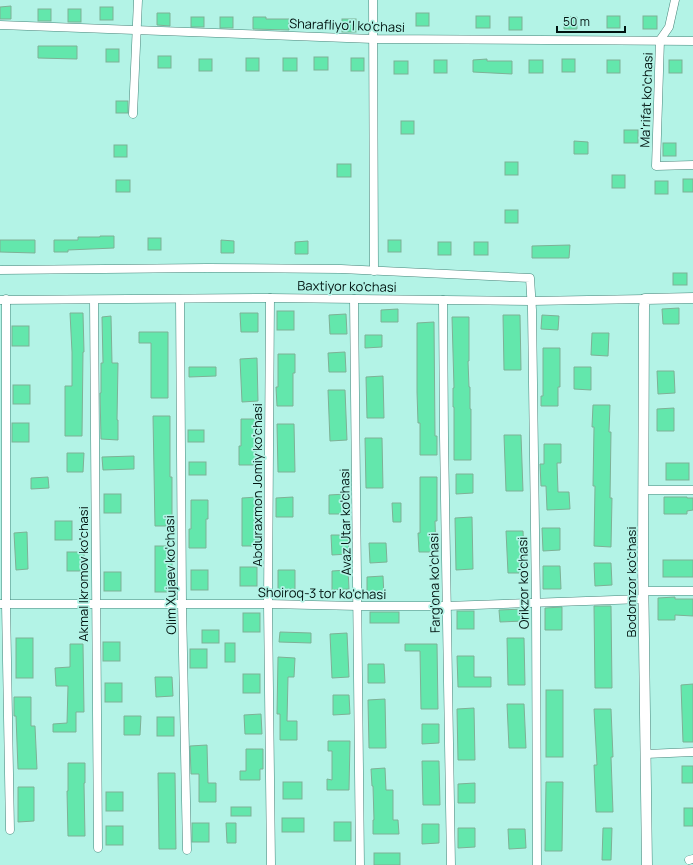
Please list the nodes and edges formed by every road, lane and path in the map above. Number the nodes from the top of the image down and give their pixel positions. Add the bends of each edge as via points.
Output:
1 (138, 0) edge
2 (373, 0) edge
3 (675, 0) edge
4 (0, 25) edge
5 (137, 30) junction
6 (373, 39) junction
7 (660, 40) junction
8 (693, 41) edge
9 (133, 114) dead end
10 (693, 165) edge
11 (0, 270) edge
12 (374, 271) junction
13 (270, 298) junction
14 (693, 298) edge
15 (180, 299) junction
16 (354, 299) junction
17 (645, 299) junction
18 (3, 300) edge
19 (94, 300) junction
20 (443, 300) junction
21 (531, 301) junction
22 (644, 490) junction
23 (693, 490) edge
24 (693, 592) edge
25 (643, 595) junction
26 (536, 603) junction
27 (3, 604) edge
28 (96, 604) junction
29 (182, 604) junction
30 (268, 604) junction
31 (358, 606) junction
32 (446, 606) junction
33 (693, 752) edge
34 (646, 754) junction
35 (10, 830) dead end
36 (98, 848) dead end
37 (187, 850) dead end
38 (271, 864) dead end
39 (360, 865) edge
40 (451, 865) edge
41 (537, 865) edge
42 (647, 865) edge

1 - 5 street
2 - 6 street
3 - 7 street, Ma'rifat ko'chasi via 670,27
4 - 5 street, Sharafliyo'l ko'chasi
5 - 6 street, Sharafliyo'l ko'chasi
5 - 9 street
6 - 7 street, Sharafliyo'l ko'chasi
6 - 12 street
7 - 8 street, Sharafliyo'l ko'chasi
7 - 10 street, Ma'rifat ko'chasi via 656,166
11 - 12 street via 215,268
12 - 21 street, Orikzor ko'chasi via 530,278
13 - 15 street, Baxtiyor ko'chasi
13 - 16 street, Baxtiyor ko'chasi
13 - 30 street, Abduraxmon Jomiy ko'chasi
14 - 17 street, Baxtiyor ko'chasi
15 - 19 street, Baxtiyor ko'chasi
15 - 29 street, Olim Xujaev ko'chasi
16 - 20 street, Baxtiyor ko'chasi
16 - 31 street, Avaz Utar ko'chasi
17 - 21 street, Baxtiyor ko'chasi
17 - 22 street, Bodomzor ko'chasi
18 - 19 street, Baxtiyor ko'chasi
18 - 27 street
19 - 28 street, Akmal Ikromov ko'chasi
20 - 21 street, Baxtiyor ko'chasi
20 - 32 street, Farg'ona ko'chasi
21 - 26 street, Orikzor ko'chasi
22 - 23 street
22 - 25 street, Bodomzor ko'chasi
24 - 25 street, Shoiroq-3 tor ko'chasi
25 - 26 street, Shoiroq-3 tor ko'chasi
25 - 34 street, Bodomzor ko'chasi
26 - 32 street, Shoiroq-3 tor ko'chasi
26 - 41 street, Orikzor ko'chasi
27 - 28 street, Shoiroq-3 tor ko'chasi
27 - 35 street
28 - 29 street, Shoiroq-3 tor ko'chasi
28 - 36 street, Akmal Ikromov ko'chasi
29 - 30 street, Shoiroq-3 tor ko'chasi
29 - 37 street, Olim Xujaev ko'chasi
30 - 31 street, Shoiroq-3 tor ko'chasi
30 - 38 street, Abduraxmon Jomiy ko'chasi
31 - 32 street, Shoiroq-3 tor ko'chasi
31 - 39 street, Avaz Utar ko'chasi
32 - 40 street, Farg'ona ko'chasi
33 - 34 street
34 - 42 street, Bodomzor ko'chasi

